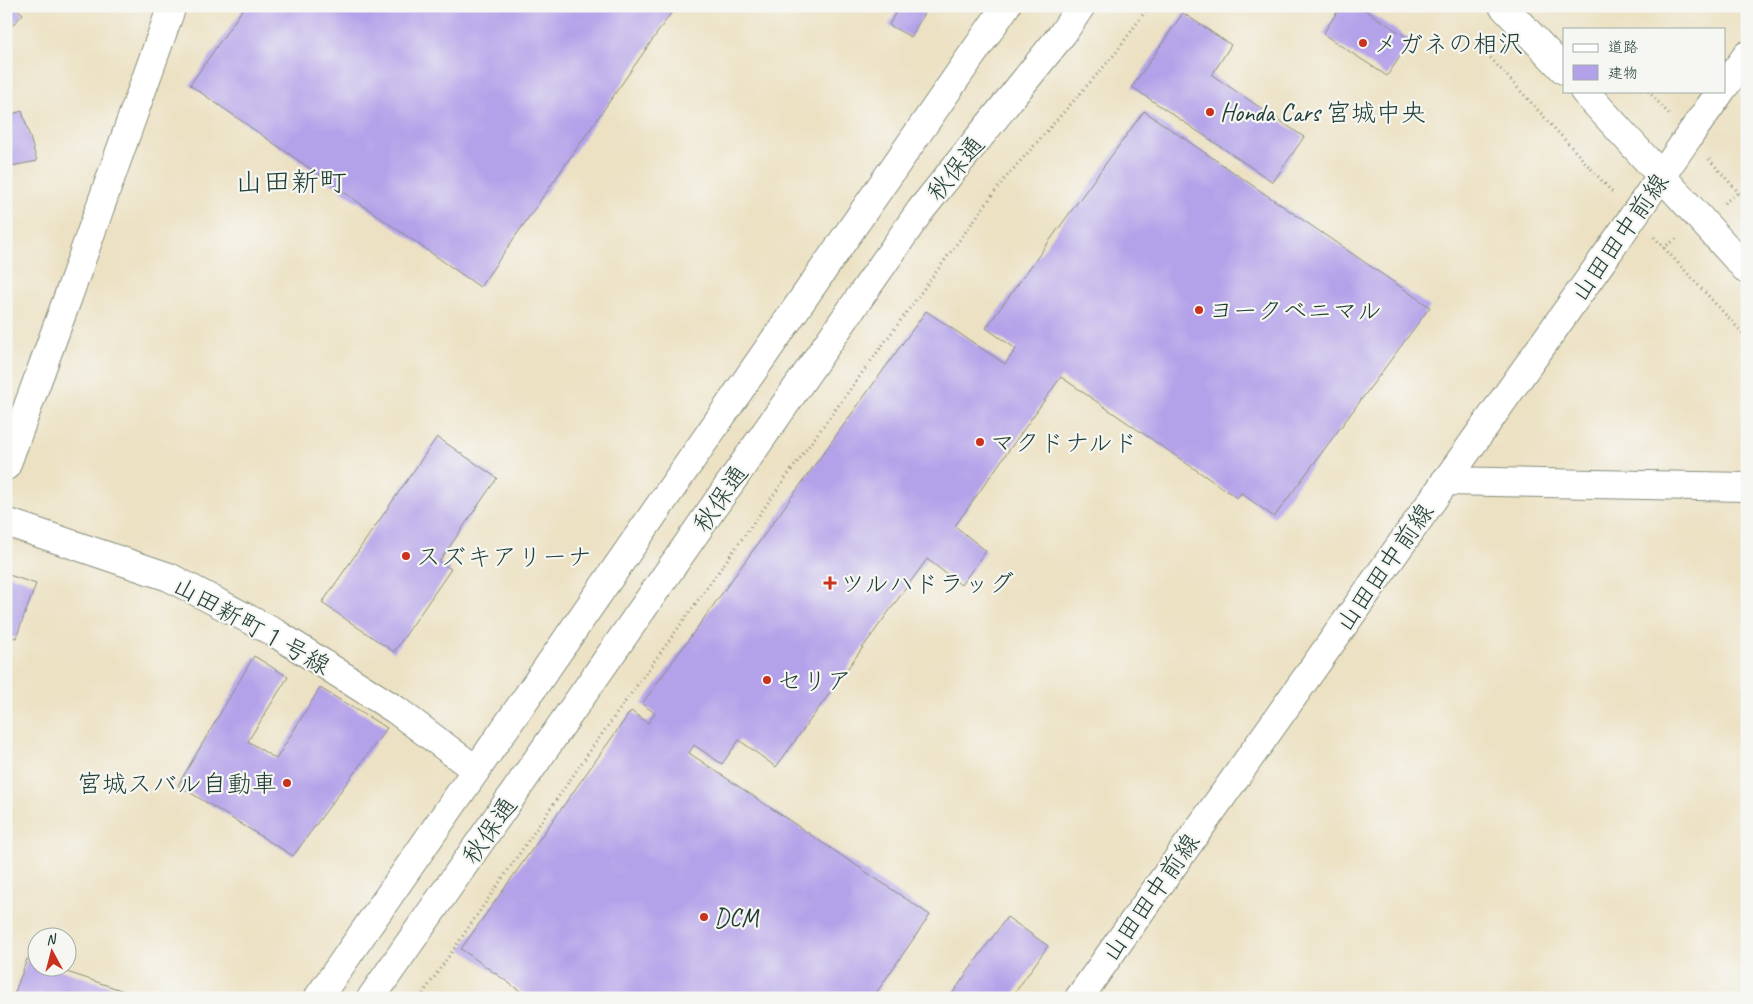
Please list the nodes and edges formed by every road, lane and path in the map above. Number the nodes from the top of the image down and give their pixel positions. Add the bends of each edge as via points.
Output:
1 (172, 6) edge
2 (1006, 6) edge
3 (1082, 6) edge
4 (1149, 6) edge
5 (1503, 6) edge
6 (1477, 42) dead end
7 (1747, 55) edge
8 (1563, 69) edge
9 (1726, 84) edge
10 (1585, 92) edge
11 (1649, 92) edge
12 (1720, 92) edge
13 (1682, 128) junction
14 (1707, 157) dead end
15 (1662, 177) junction
16 (1739, 192) junction
17 (1617, 197) dead end
18 (1747, 202) edge
19 (1720, 206) dead end
20 (1682, 234) dead end
21 (1651, 235) dead end
22 (1664, 248) junction
23 (1747, 270) edge
24 (1747, 338) edge
25 (6, 466) edge
26 (1445, 481) junction
27 (1747, 487) edge
28 (6, 522) edge
29 (476, 770) junction
30 (318, 998) edge
31 (371, 998) edge
32 (420, 998) edge
33 (1079, 998) edge

1 - 25 main road
2 - 29 main road, 秋保通
3 - 31 main road, 秋保通 via 920,211
4 - 32 path via 1115,54 1002,182 592,748
5 - 8 main road
6 - 17 path
7 - 9 main road
10 - 15 main road
11 - 13 path
12 - 13 main road, 山田田中前線
13 - 15 main road, 山田田中前線
14 - 16 path
15 - 23 main road
15 - 26 main road, 山田田中前線
16 - 18 path
16 - 19 path
20 - 22 path
21 - 22 path
22 - 24 path
26 - 27 main road
26 - 33 main road, 山田田中前線
28 - 29 main road, 山田新町１号線 via 169,577 272,631 396,710
29 - 30 main road, 秋保通

